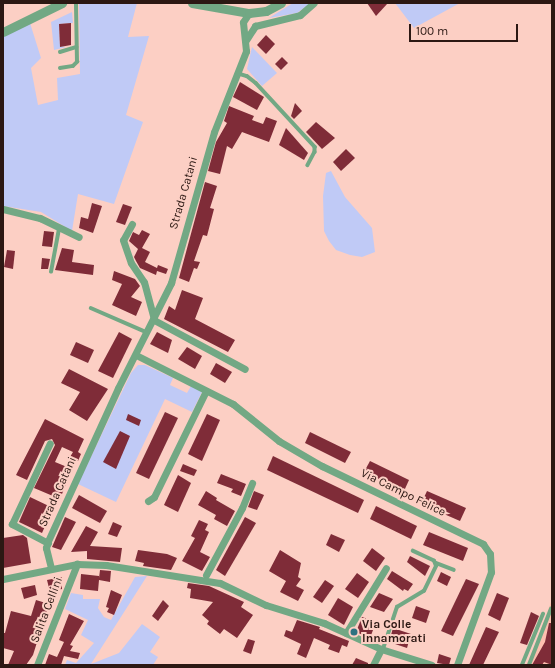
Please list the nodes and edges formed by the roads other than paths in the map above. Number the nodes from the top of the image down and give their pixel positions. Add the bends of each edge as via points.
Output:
1 (62, 3) edge
2 (76, 3) edge
3 (192, 3) edge
4 (210, 3) edge
5 (281, 3) edge
6 (314, 3) edge
7 (234, 12) junction
8 (249, 13) junction
9 (3, 32) edge
10 (246, 40) junction
11 (76, 47) junction
12 (60, 52) dead end
13 (60, 68) dead end
14 (237, 73) junction
15 (308, 165) dead end
16 (3, 209) edge
17 (132, 224) dead end
18 (59, 229) junction
19 (79, 237) dead end
20 (51, 272) dead end
21 (91, 308) dead end
22 (154, 320) junction
23 (147, 332) junction
24 (136, 355) junction
25 (244, 369) dead end
26 (206, 391) junction
27 (50, 443) dead end
28 (252, 483) dead end
29 (148, 501) dead end
30 (48, 543) junction
31 (413, 551) dead end
32 (436, 563) junction
33 (77, 564) junction
34 (51, 568) junction
35 (386, 568) dead end
36 (454, 570) dead end
37 (206, 575) junction
38 (179, 577) junction
39 (3, 579) edge
40 (220, 583) junction
41 (550, 609) dead end
42 (542, 614) dead end
43 (346, 633) junction
44 (382, 649) junction
45 (37, 665) edge
46 (374, 665) edge
47 (432, 665) edge
48 (457, 665) edge
49 (522, 665) edge
50 (529, 665) edge

1 - 9 street
2 - 11 lane
3 - 7 street
4 - 5 street via 248,8
5 - 8 street via 266,11
6 - 10 street via 300,15 254,27
7 - 8 street
7 - 10 street
8 - 10 street, Strada Catani via 243,22
10 - 14 street, Strada Catani via 246,51
11 - 12 lane
11 - 13 lane via 75,64
14 - 15 lane via 247,76 256,83 316,148
14 - 22 street, Strada Catani via 203,166 171,283
16 - 18 street via 40,218
17 - 22 street via 123,240 131,263 144,282
18 - 19 street
18 - 20 lane
21 - 23 lane
22 - 23 street, Strada Catani
22 - 25 street
23 - 24 street, Strada Catani
24 - 26 street, Via Campo Felice
24 - 30 street, Strada Catani via 118,388
26 - 29 street via 154,497
26 - 48 street, Via Campo Felice via 233,404 279,441 315,462 483,544 490,554 491,572
27 - 30 street, Strada Catani via 12,524
28 - 37 street via 242,508
30 - 34 street, Strada Catani
31 - 32 lane
32 - 36 lane
32 - 44 lane via 424,592 398,606
33 - 34 street
33 - 38 street via 106,565
33 - 45 street, Salita Cellini
34 - 39 street
35 - 43 street
37 - 38 street via 182,574
37 - 40 street
38 - 40 street
40 - 43 street via 266,605 324,623
41 - 50 lane
42 - 49 lane
43 - 44 street
44 - 46 street
44 - 47 street

